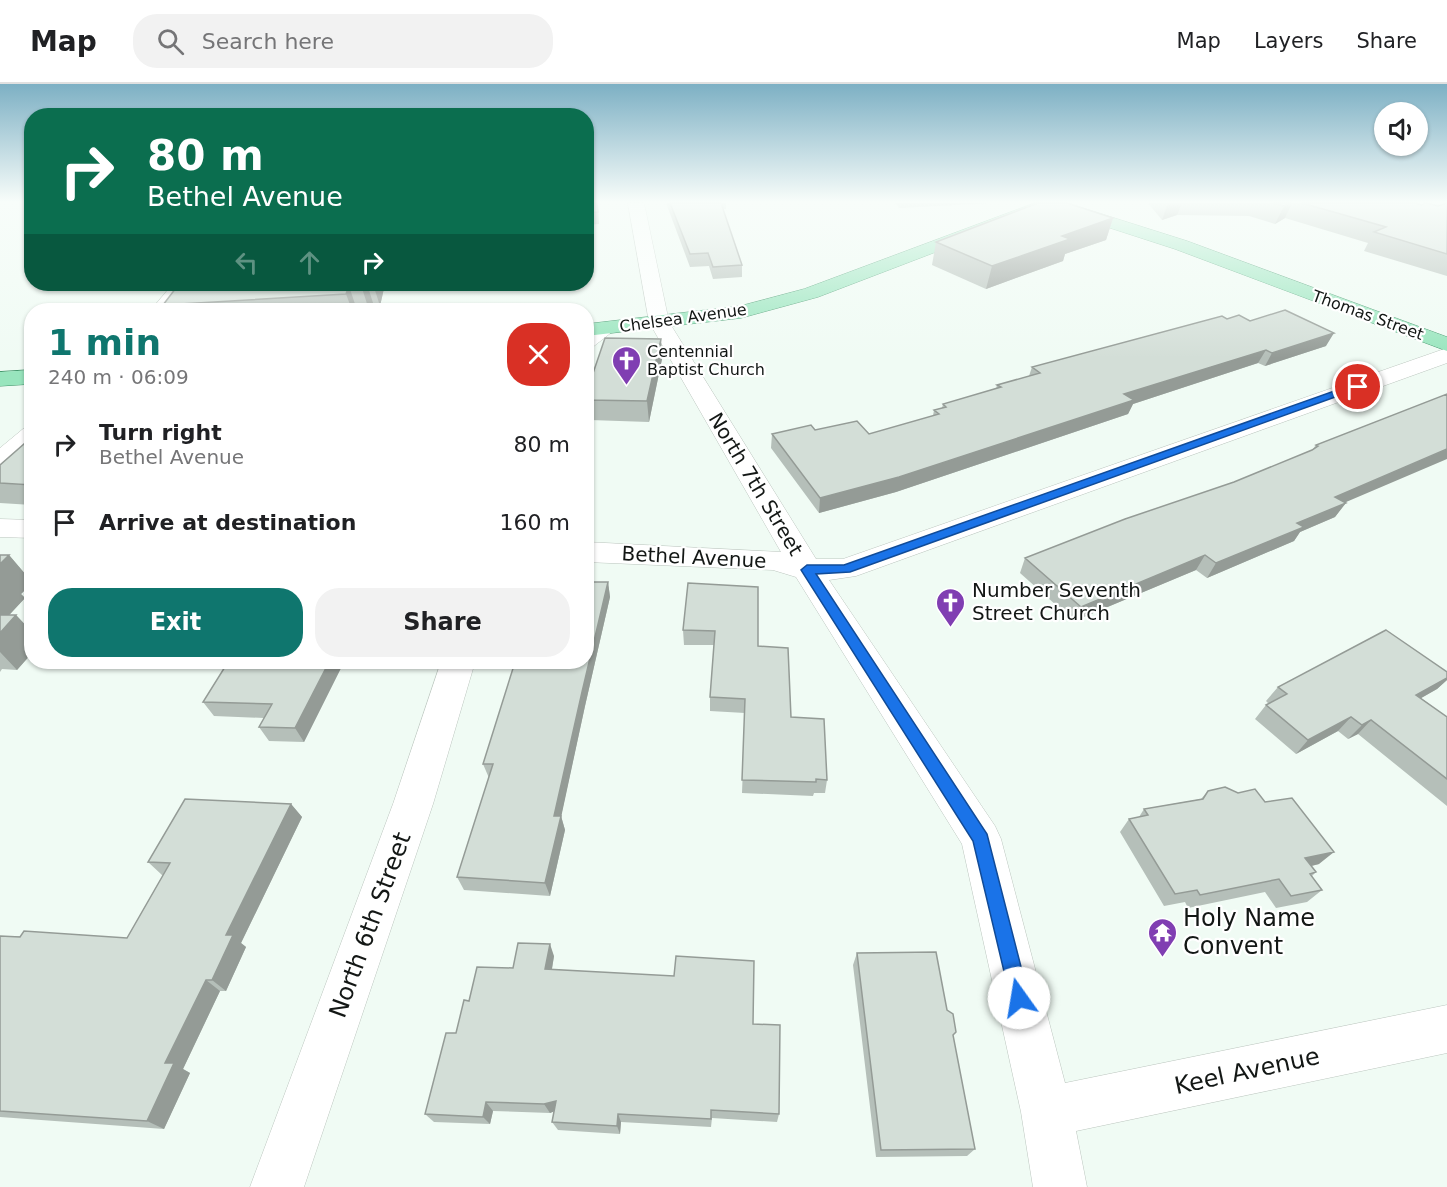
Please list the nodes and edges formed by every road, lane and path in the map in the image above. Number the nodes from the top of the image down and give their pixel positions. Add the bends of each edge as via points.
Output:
1 (646, 254) edge
2 (914, 254) edge
3 (1205, 254) edge
4 (177, 291) edge
5 (167, 303) edge
6 (659, 322) junction
7 (596, 329) edge
8 (1447, 344) edge
9 (1447, 355) edge
10 (24, 378) edge
11 (0, 379) edge
12 (24, 441) edge
13 (0, 461) edge
14 (0, 528) edge
15 (24, 529) edge
16 (594, 552) edge
17 (807, 570) junction
18 (457, 669) edge
19 (1447, 1029) edge
20 (1047, 1112) junction
21 (277, 1187) edge
22 (1060, 1187) edge

1 - 6 street, North 7th Street
2 - 6 main road, Chelsea Avenue via 811,293 741,312
3 - 8 main road, Thomas Street
4 - 5 street
6 - 7 main road, Chelsea Avenue
6 - 17 street, North 7th Street
9 - 17 street, Bethel Avenue via 845,569
10 - 11 main road
12 - 13 street
14 - 15 street
16 - 17 street, Bethel Avenue via 774,560
17 - 20 street, North 7th Street via 981,839
18 - 21 street, North 6th Street
19 - 20 street, Keel Avenue
20 - 22 street, North 7th Street

